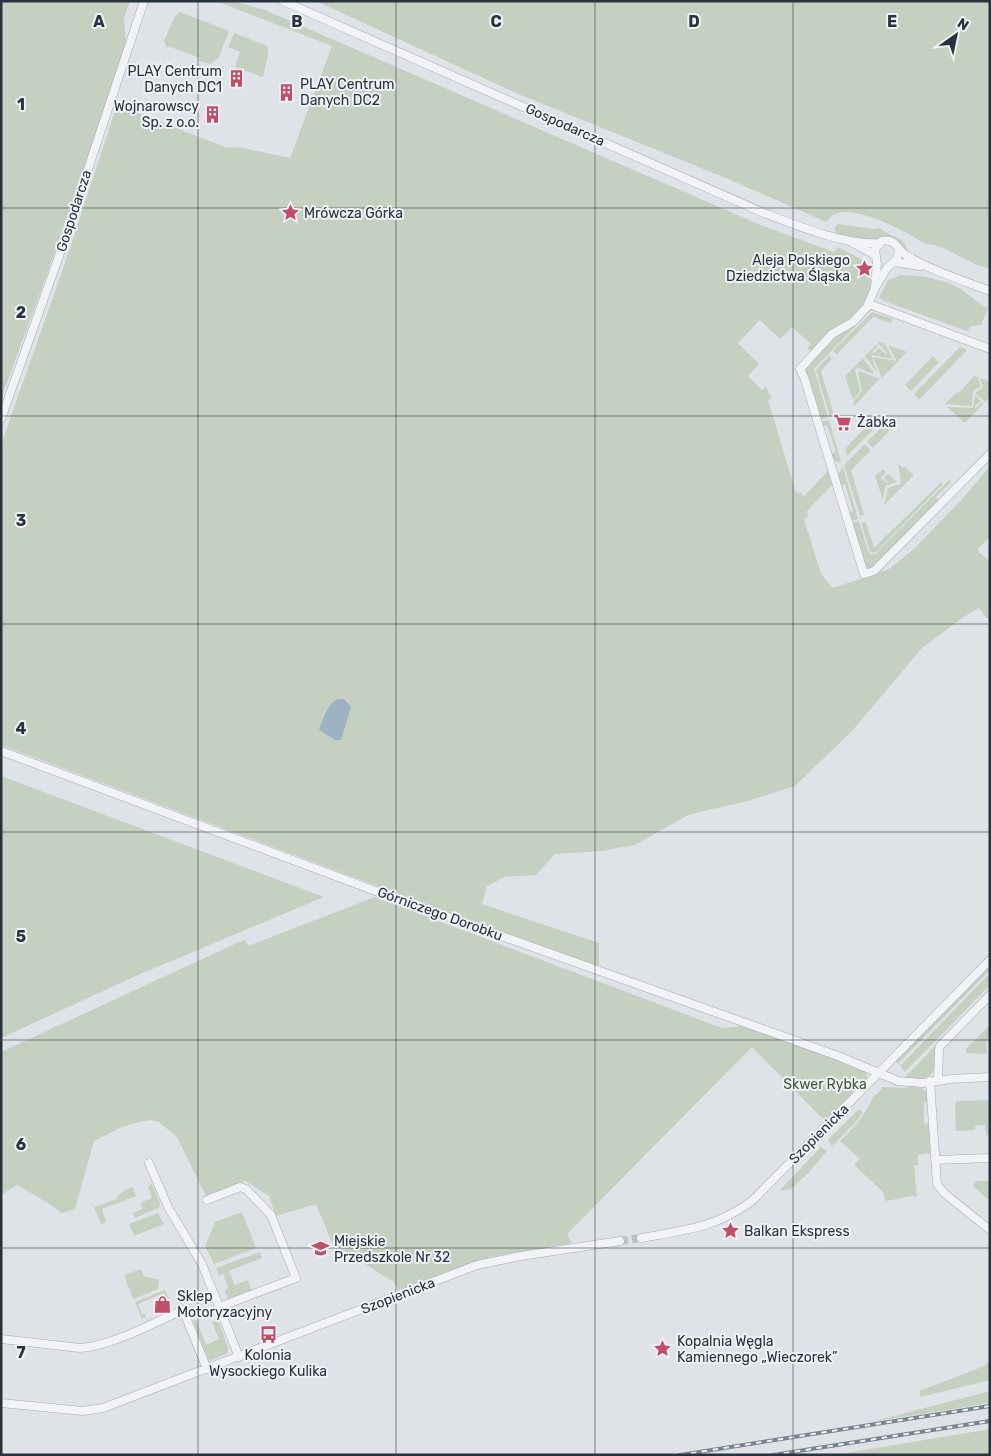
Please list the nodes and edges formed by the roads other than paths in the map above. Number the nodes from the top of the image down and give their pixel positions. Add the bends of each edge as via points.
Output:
1 (144, 1) edge
2 (283, 1) edge
3 (849, 241) junction
4 (879, 243) junction
5 (899, 249) junction
6 (876, 258) junction
7 (893, 263) junction
8 (923, 266) junction
9 (875, 288) junction
10 (990, 291) edge
11 (869, 304) junction
12 (990, 348) edge
13 (1, 420) edge
14 (990, 454) edge
15 (1, 751) edge
16 (990, 960) edge
17 (990, 995) edge
18 (880, 1072) junction
19 (990, 1077) edge
20 (941, 1080) junction
21 (990, 1158) edge
22 (935, 1160) junction
23 (149, 1163) dead end
24 (207, 1200) dead end
25 (990, 1230) edge
26 (641, 1238) tunnel mouth
27 (620, 1241) tunnel mouth
28 (219, 1307) junction
29 (1, 1339) edge
30 (238, 1357) junction
31 (207, 1369) junction
32 (1, 1403) edge

1 - 13 street, Gospodarcza via 60,256
2 - 3 street, Gospodarcza via 764,213
3 - 4 street, Gospodarcza
3 - 6 street, Gospodarcza
4 - 5 street via 892,241
4 - 6 street via 875,248
5 - 7 street via 899,256
5 - 8 street
6 - 7 street via 882,264
6 - 9 street
7 - 8 street
7 - 9 street
8 - 10 street
9 - 11 street
11 - 12 street
11 - 14 street via 853,322 832,334 800,368 864,574 874,571
15 - 18 street, Górniczego Dorobku via 373,890
16 - 18 street, Szopienicka
17 - 20 street via 940,1046
18 - 20 street, Górniczego Dorobku via 898,1081
18 - 26 street, Szopienicka via 755,1199 740,1210 706,1225
19 - 20 street, Górniczego Dorobku
20 - 22 street
21 - 22 street
22 - 25 street via 940,1190
23 - 28 street via 168,1207 202,1264
24 - 28 street via 240,1188 246,1189 272,1215 296,1278
27 - 30 street, Szopienicka via 477,1265
28 - 30 street
29 - 31 street via 90,1347 183,1310
30 - 31 street, Szopienicka
31 - 32 street, Szopienicka via 93,1410

